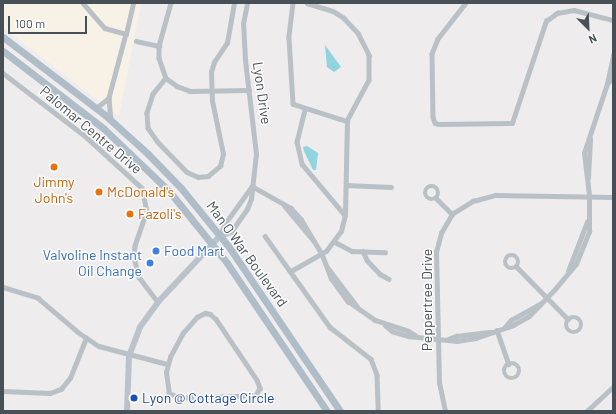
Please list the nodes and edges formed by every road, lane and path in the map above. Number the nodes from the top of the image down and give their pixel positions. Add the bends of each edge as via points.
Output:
1 (83, 3) edge
2 (133, 3) edge
3 (171, 3) edge
4 (234, 3) edge
5 (246, 3) edge
6 (292, 3) edge
7 (307, 3) edge
8 (466, 3) edge
9 (613, 20) edge
10 (126, 34) junction
11 (3, 37) edge
12 (136, 41) dead end
13 (159, 46) junction
14 (3, 51) edge
15 (613, 55) edge
16 (3, 73) edge
17 (613, 76) edge
18 (166, 78) junction
19 (607, 84) junction
20 (248, 90) junction
21 (211, 92) junction
22 (109, 98) junction
23 (96, 108) junction
24 (305, 110) junction
25 (111, 121) junction
26 (347, 121) junction
27 (346, 185) junction
28 (252, 186) junction
29 (391, 187) dead end
30 (589, 195) junction
31 (613, 197) edge
32 (436, 198) dead end
33 (452, 214) junction
34 (345, 215) junction
35 (220, 236) junction
36 (265, 236) dead end
37 (336, 242) junction
38 (212, 244) junction
39 (364, 251) junction
40 (385, 252) dead end
41 (322, 254) junction
42 (517, 267) dead end
43 (291, 271) junction
44 (389, 279) dead end
45 (3, 287) edge
46 (547, 298) junction
47 (158, 302) junction
48 (568, 319) dead end
49 (494, 331) junction
50 (86, 338) junction
51 (438, 339) junction
52 (129, 356) junction
53 (167, 364) junction
54 (509, 364) dead end
55 (3, 390) edge
56 (612, 391) edge
57 (127, 411) edge
58 (326, 411) edge
59 (340, 411) edge
60 (378, 411) edge
61 (445, 411) edge
62 (587, 411) edge

1 - 10 street via 105,28
2 - 10 street
3 - 13 street
4 - 21 street via 227,43 212,68
5 - 20 street, Lyon Drive via 243,24
6 - 24 street via 289,38 292,101 296,107
7 - 26 street via 333,11 344,18 358,33 369,55 369,80
8 - 9 street via 438,39 432,54 433,117 435,123 439,124 512,123 546,21 557,13 574,10
10 - 22 street
11 - 23 main road, Man O War Boulevard
12 - 13 street
13 - 18 street via 159,58
14 - 38 main road, Man O War Boulevard via 118,141 169,191
15 - 19 street via 606,76
16 - 47 street, Palomar Centre Drive via 85,136 142,188 147,211 135,246 134,257 139,277
17 - 19 street
18 - 21 street via 182,89
18 - 21 street via 153,94 147,113 148,128 179,164 198,177 213,173 220,166 223,154
19 - 30 street via 590,138 587,179
20 - 21 street
20 - 28 street, Lyon Drive via 256,138
22 - 23 street
22 - 25 street
23 - 25 main road, Man O War Boulevard
24 - 26 street
24 - 34 street via 297,142 302,164
25 - 35 main road, Man O War Boulevard via 167,173
26 - 27 street
27 - 29 street
27 - 34 street
28 - 35 street, Lyon Drive via 224,225
28 - 35 street, Lyon Drive via 247,209 231,232
28 - 41 street via 284,205
30 - 31 street, Peppertree Drive
30 - 33 street, Peppertree Drive via 495,195 473,201
30 - 46 street via 588,220 568,272
32 - 33 street
33 - 51 street, Peppertree Drive via 441,233 436,252
34 - 37 street
35 - 38 street, Lyon Drive
35 - 59 main road, Man O War Boulevard
36 - 43 street
37 - 39 street via 346,249
37 - 41 street
38 - 47 street, Lyon Drive
38 - 58 main road, Man O War Boulevard
39 - 40 street
39 - 44 street via 367,260 380,274
41 - 43 street
41 - 51 street via 331,278 348,301 375,320 403,329 415,336
42 - 46 street
43 - 60 street via 330,327 342,338 363,350 374,364 377,375
45 - 50 street via 38,298
46 - 48 street
46 - 49 street
47 - 52 street, Lyon Drive via 140,327
49 - 51 street
49 - 54 street
50 - 52 street
50 - 55 street via 70,378 61,389 50,393
51 - 61 street, Peppertree Drive via 440,394
52 - 53 street
52 - 57 street, Lyon Drive
53 - 53 street via 166,388 174,398 251,398 259,392 257,380 216,319 208,313 197,317 183,333
56 - 62 street

